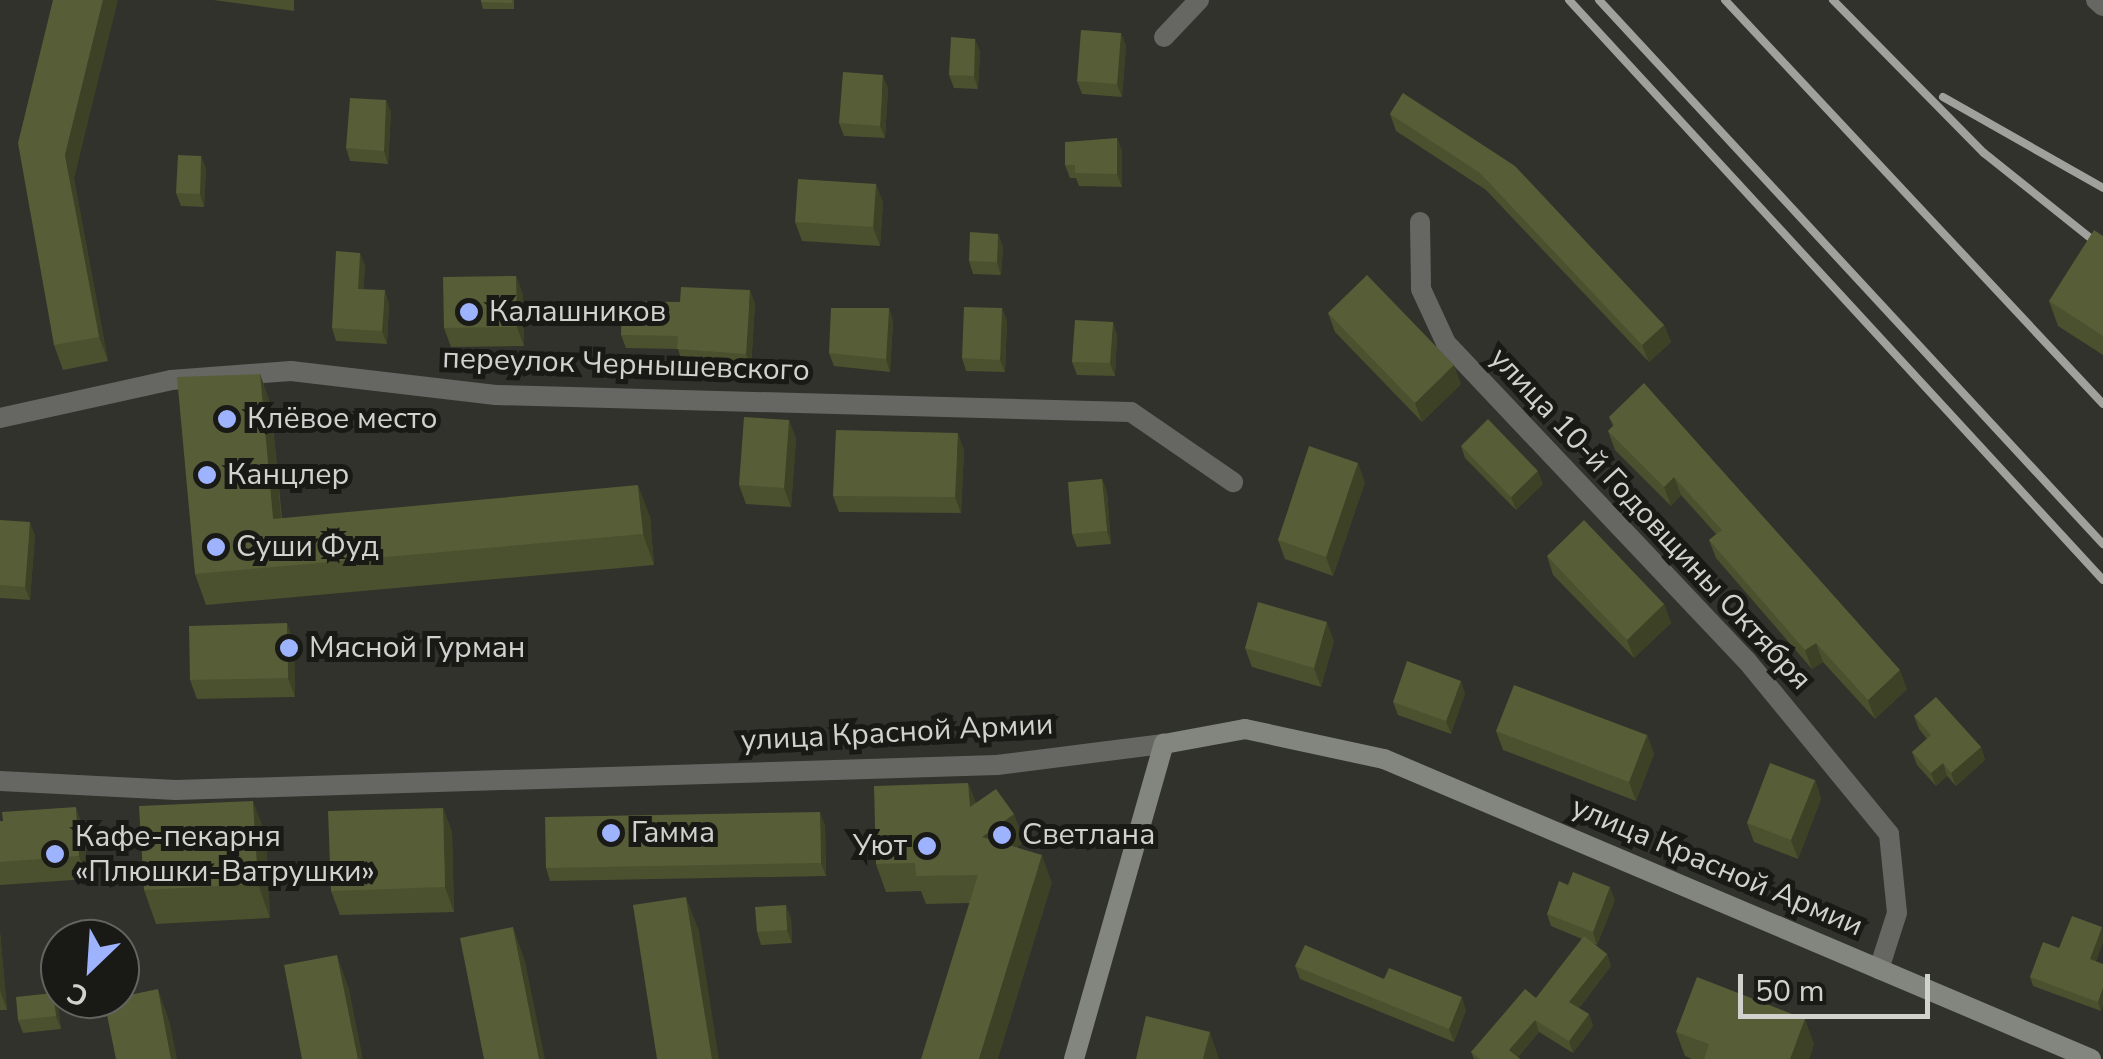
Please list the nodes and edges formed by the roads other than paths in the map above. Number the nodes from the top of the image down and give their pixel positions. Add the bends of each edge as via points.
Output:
1 (1200, 0) edge
2 (2096, 0) edge
3 (2103, 6) edge
4 (1164, 37) dead end
5 (1420, 222) dead end
6 (0, 418) edge
7 (1233, 482) dead end
8 (1164, 744) junction
9 (0, 781) edge
10 (1879, 969) junction
11 (1074, 1059) edge
12 (2091, 1059) edge

1 - 4 street
2 - 3 street
5 - 10 street, улица 10-й Годовщины Октября via 1421,290 1446,343 1746,661 1890,834 1898,912
6 - 7 street, переулок Чернышевского via 171,380 291,370 496,394 1131,412
8 - 9 street, улица Красной Армии via 997,765 176,790
8 - 10 main road, улица Красной Армии via 1245,729 1384,759
8 - 11 main road
10 - 12 main road, улица Красной Армии

